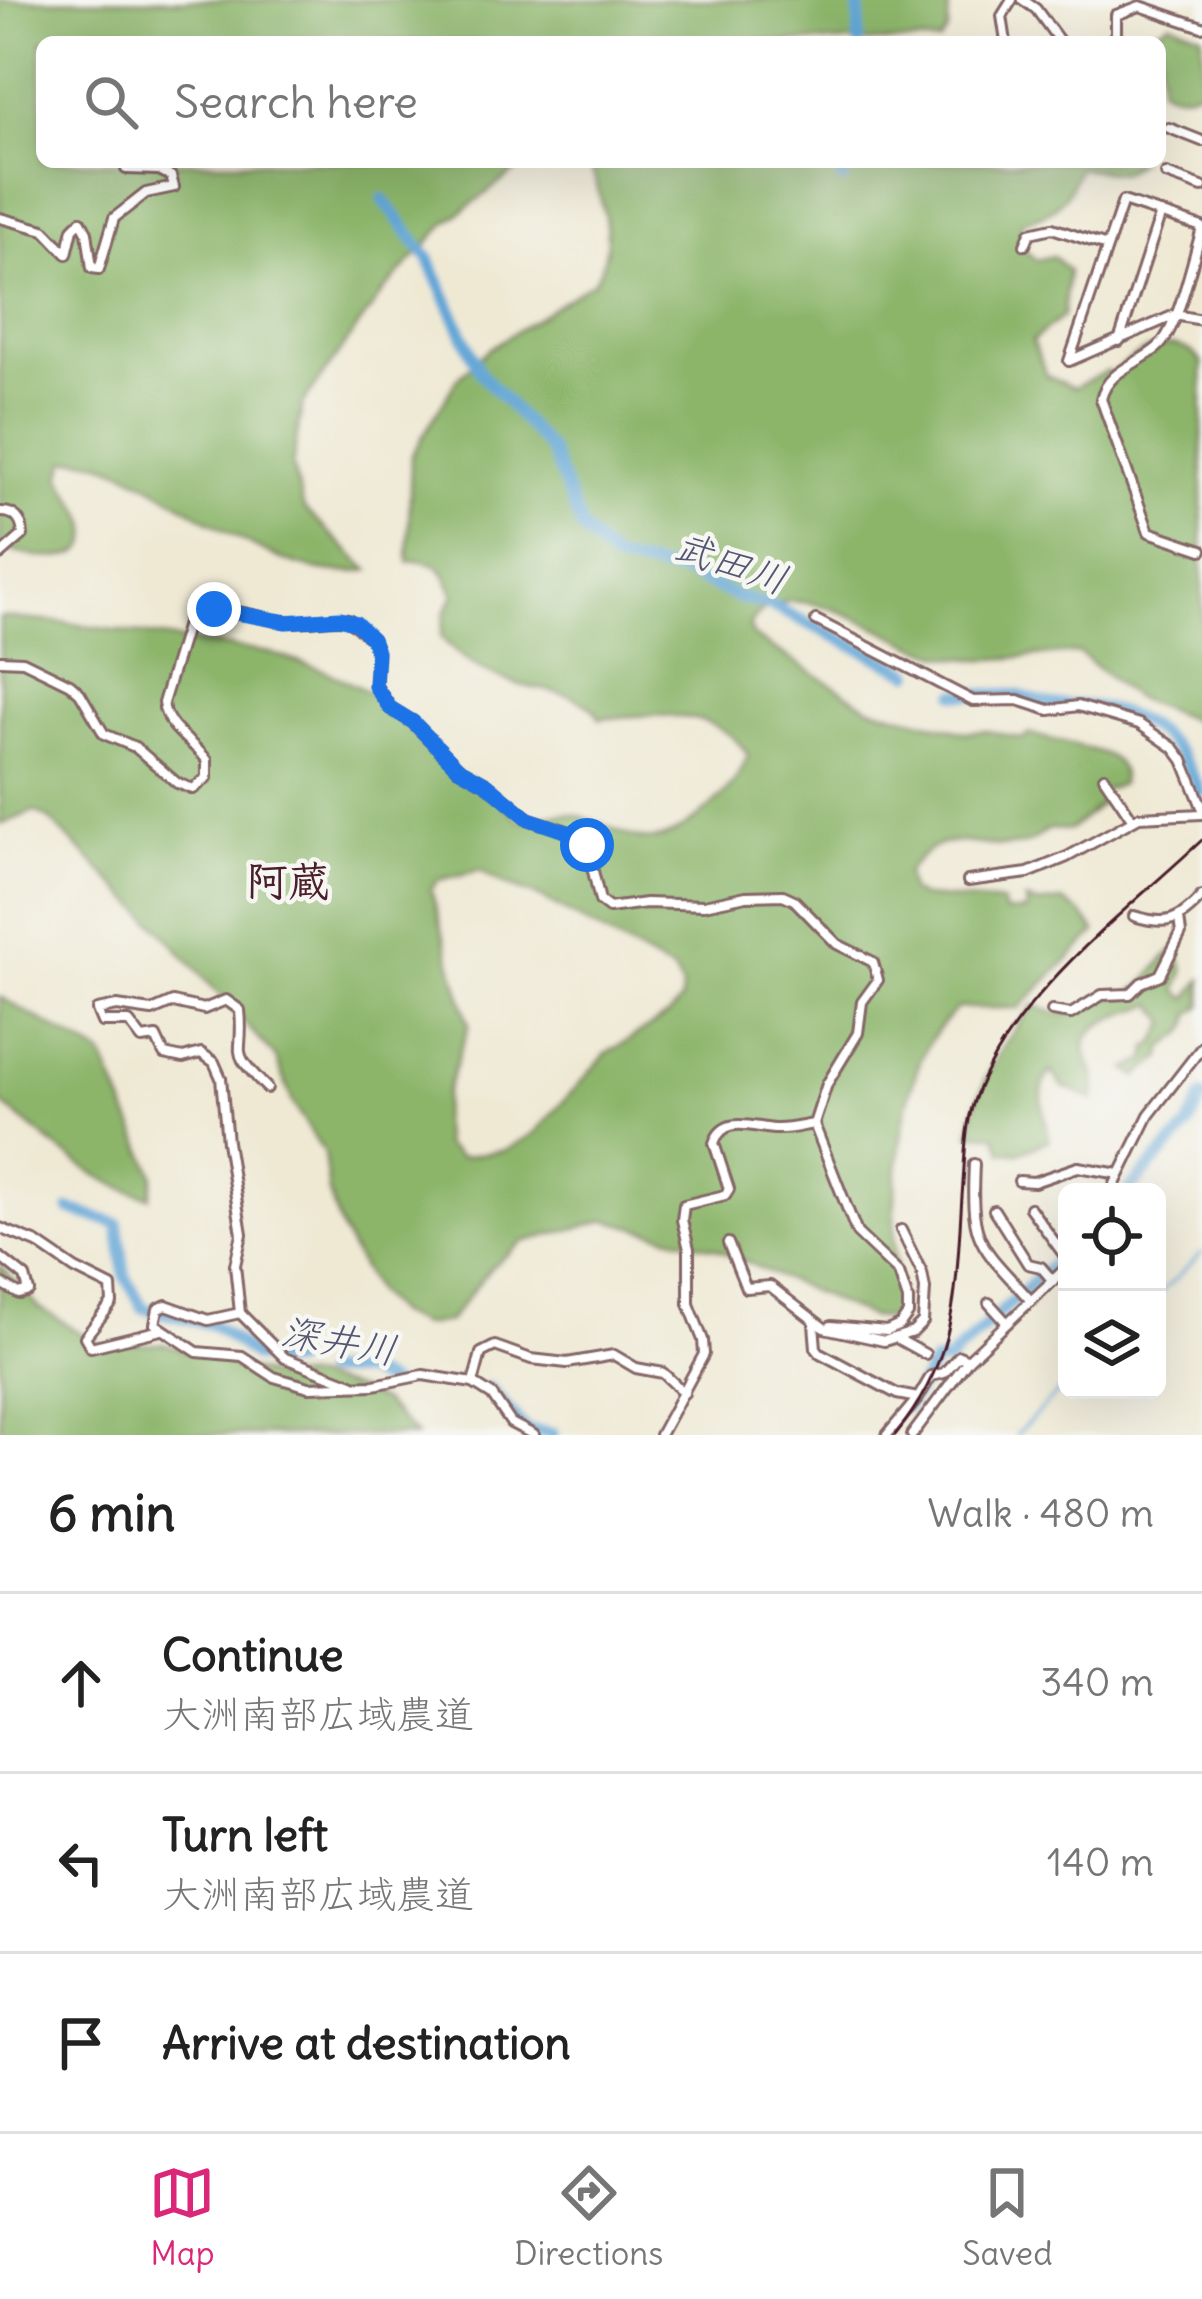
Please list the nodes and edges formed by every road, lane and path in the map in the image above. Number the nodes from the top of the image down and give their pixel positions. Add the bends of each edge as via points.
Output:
1 (1012, 0) edge
2 (1023, 0) edge
3 (1202, 27) edge
4 (1005, 36) edge
5 (1056, 36) edge
6 (1117, 36) edge
7 (1169, 128) dead end
8 (1202, 141) edge
9 (126, 169) dead end
10 (1166, 174) dead end
11 (1202, 188) edge
12 (1161, 213) junction
13 (0, 218) edge
14 (1202, 228) edge
15 (1025, 245) dead end
16 (1107, 246) junction
17 (1199, 248) edge
18 (1174, 315) junction
19 (1202, 320) edge
20 (1119, 340) junction
21 (0, 512) edge
22 (1202, 550) edge
23 (0, 555) edge
24 (816, 620) dead end
25 (0, 660) edge
26 (1104, 777) dead end
27 (1202, 810) edge
28 (1132, 820) junction
29 (968, 881) dead end
30 (1202, 896) edge
31 (1134, 916) dead end
32 (1179, 918) junction
33 (1052, 1011) dead end
34 (1202, 1048) edge
35 (267, 1088) dead end
36 (814, 1124) junction
37 (974, 1164) dead end
38 (1119, 1174) junction
39 (1019, 1181) dead end
40 (1115, 1183) edge
41 (1030, 1208) dead end
42 (994, 1210) dead end
43 (0, 1228) edge
44 (901, 1230) dead end
45 (728, 1243) dead end
46 (1058, 1250) edge
47 (0, 1256) edge
48 (1058, 1275) edge
49 (1053, 1281) junction
50 (0, 1283) edge
51 (1031, 1300) junction
52 (989, 1303) dead end
53 (240, 1312) junction
54 (1007, 1323) junction
55 (819, 1326) junction
56 (161, 1330) junction
57 (896, 1338) junction
58 (925, 1354) dead end
59 (968, 1360) junction
60 (473, 1383) junction
61 (354, 1385) junction
62 (684, 1393) junction
63 (914, 1397) junction
64 (534, 1435) edge
65 (660, 1435) edge
66 (887, 1435) edge
67 (912, 1435) edge

1 - 4 street via 1002,16
2 - 5 street
3 - 6 street via 1140,6 1116,15
7 - 8 street
9 - 13 street via 159,170 174,187 146,193 114,218 99,269 92,268 81,221 67,254 44,230
10 - 11 street
12 - 14 street
12 - 16 street via 1124,201
12 - 20 street
14 - 17 street
15 - 16 street via 1030,232 1052,228
16 - 20 street via 1069,362
17 - 18 street
18 - 19 street
18 - 20 street
18 - 22 street via 1165,339 1119,372 1101,399 1149,532
21 - 23 street via 18,518 23,535
24 - 27 street via 973,701 1078,706 1139,724 1183,760
25 - 36 street via 23,661 70,684 104,734 193,789 207,778 207,760 172,725 163,703 190,616 214,609 356,623 372,639 375,686 390,708 529,819 587,845 599,902 704,905 783,895 837,944 873,962 878,980
26 - 28 street
27 - 28 street
28 - 29 street via 1028,873
30 - 32 street
31 - 32 street
32 - 33 street via 1181,933 1160,975 1071,1014
34 - 38 street via 1149,1115
35 - 53 street via 238,1054 242,1018 226,1000 204,1009 173,1002 152,1011 97,1010 101,1022 129,1022 142,1039 156,1037 164,1054 201,1052 218,1069 242,1234 235,1265
36 - 55 street via 857,1233 899,1273 908,1300 908,1314 887,1330
36 - 62 street via 736,1123 717,1134 729,1189 681,1211 689,1304 704,1354
37 - 51 street via 977,1240
38 - 39 street via 1078,1167
38 - 40 street
41 - 46 street
42 - 49 street via 1028,1264
43 - 56 street via 111,1287 112,1303 86,1337 91,1347
44 - 57 street via 922,1273 925,1309 913,1332
45 - 55 street via 746,1288 770,1286
47 - 50 street via 25,1277 29,1292
48 - 49 street
49 - 51 street
51 - 54 street
52 - 54 street
53 - 56 street via 208,1320 166,1305 154,1316
53 - 61 street via 285,1358
54 - 59 street
55 - 57 street
55 - 63 street via 820,1353
56 - 61 street via 196,1352 242,1356 295,1384
57 - 58 street
59 - 63 street via 959,1356
59 - 67 street
60 - 61 street via 423,1375
60 - 62 street via 482,1353 495,1346 567,1363 614,1355 669,1377
60 - 64 street
62 - 65 street
63 - 66 street

